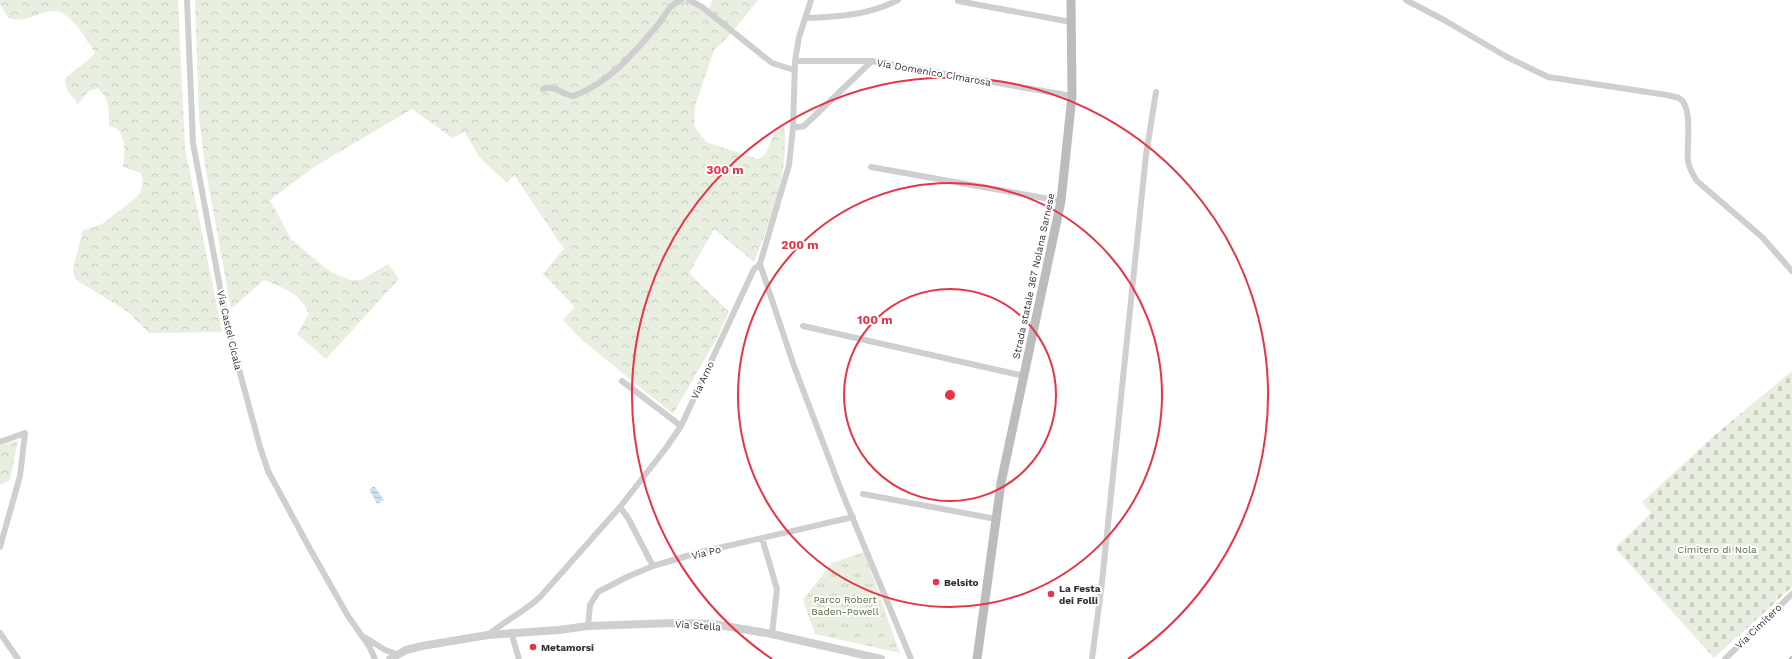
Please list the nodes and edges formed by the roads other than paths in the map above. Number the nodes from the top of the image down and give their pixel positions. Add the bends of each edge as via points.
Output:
1 (187, 0) edge
2 (681, 0) edge
3 (689, 0) edge
4 (811, 0) edge
5 (1071, 0) edge
6 (1406, 0) edge
7 (895, 1) edge
8 (958, 1) dead end
9 (806, 18) junction
10 (1071, 22) junction
11 (795, 61) junction
12 (872, 61) junction
13 (794, 70) junction
14 (543, 89) dead end
15 (1156, 92) dead end
16 (1072, 96) junction
17 (793, 128) junction
18 (871, 167) dead end
19 (1062, 201) junction
20 (760, 264) junction
21 (1792, 271) edge
22 (803, 326) dead end
23 (1024, 376) junction
24 (622, 381) dead end
25 (681, 426) junction
26 (0, 442) edge
27 (863, 494) dead end
28 (620, 507) junction
29 (853, 517) junction
30 (996, 519) junction
31 (762, 538) junction
32 (0, 547) edge
33 (653, 566) junction
34 (1792, 594) edge
35 (588, 626) junction
36 (511, 632) junction
37 (0, 633) edge
38 (362, 634) junction
39 (488, 634) junction
40 (772, 634) junction
41 (393, 657) edge
42 (18, 659) edge
43 (375, 659) edge
44 (519, 659) edge
45 (881, 659) edge
46 (910, 659) edge
47 (978, 659) edge
48 (1092, 659) edge
49 (1725, 659) edge

1 - 38 street, Via Castel Cicala via 193,143 227,324 260,447 268,471 310,549 348,616
2 - 14 street via 668,8 658,25 634,54 608,78 574,96 552,87
3 - 13 street via 702,7 772,63
4 - 9 street, Via Arno
5 - 10 main road, Strada statale 367 Nolana Sarnese
6 - 21 street via 1548,77 1679,99 1684,103 1689,120 1688,161 1697,181 1762,237
7 - 9 street via 866,12 842,17
8 - 10 street
9 - 11 street, Via Arno via 799,37
10 - 16 main road, Strada statale 367 Nolana Sarnese
11 - 12 street, Via Domenico Cimarosa
11 - 13 street, Via Arno
12 - 16 street, Via Domenico Cimarosa
12 - 17 street via 804,126
13 - 17 street, Via Arno
15 - 48 street via 1146,155
16 - 19 main road, Strada statale 367 Nolana Sarnese
17 - 20 street, Via Arno via 790,165
18 - 19 street
19 - 23 main road, Strada statale 367 Nolana Sarnese
20 - 25 street, Via Arno via 754,269
20 - 29 street via 794,366
22 - 23 street
23 - 30 main road, Strada statale 367 Nolana Sarnese via 1001,483
24 - 25 street
25 - 28 street, Via Arno
26 - 32 street via 25,434 20,476
27 - 30 street
28 - 33 street
28 - 39 street, Via Arno via 531,605
29 - 31 street, Via Po
29 - 46 street
30 - 47 main road, Strada statale 367 Nolana Sarnese
31 - 33 street, Via Po
31 - 40 street via 777,589
33 - 35 street, Via Po via 598,592 590,606
34 - 49 street, Via Cimitero
35 - 36 street, Via Stella
35 - 40 street, Via Stella via 713,624
36 - 39 street, Via Stella
36 - 44 street
37 - 42 street
38 - 41 street
38 - 43 street
39 - 41 street via 422,646
40 - 45 street, Via Stella

